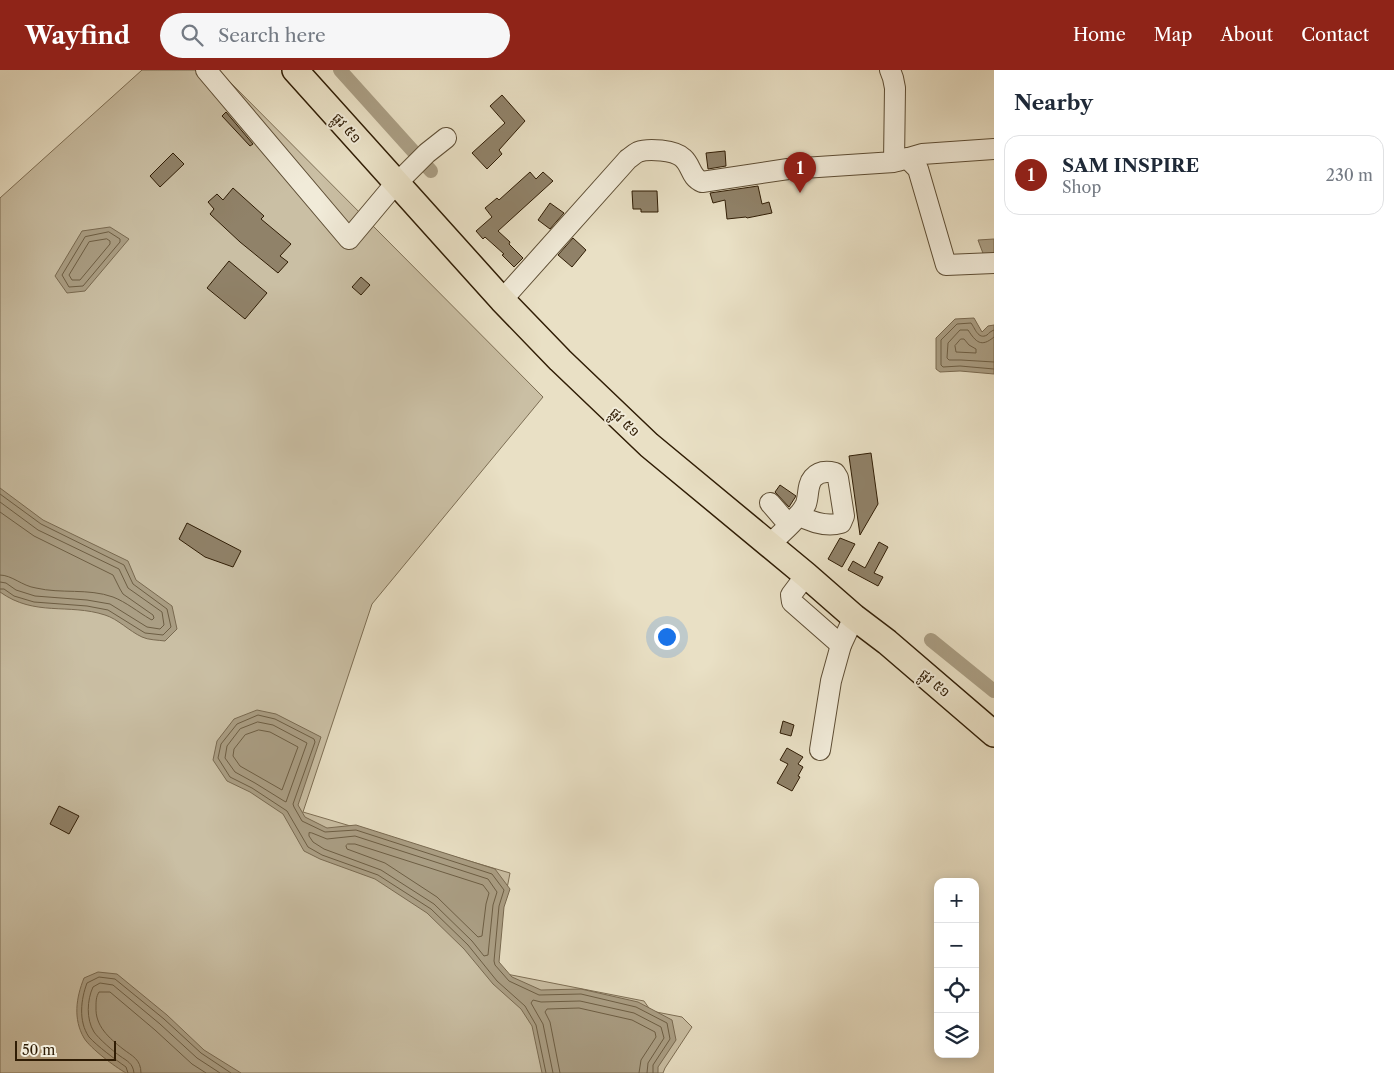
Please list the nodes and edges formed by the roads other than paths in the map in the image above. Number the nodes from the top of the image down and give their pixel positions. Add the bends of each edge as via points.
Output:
1 (206, 70) edge
2 (295, 70) edge
3 (890, 70) edge
4 (446, 138) dead end
5 (994, 149) edge
6 (900, 160) junction
7 (394, 187) junction
8 (994, 263) edge
9 (502, 300) junction
10 (770, 503) dead end
11 (769, 545) junction
12 (847, 633) junction
13 (994, 734) edge
14 (820, 750) dead end

1 - 7 street via 349,239
2 - 7 main road, ផ្លូវ ៥១
3 - 6 street via 895,88
4 - 7 street
5 - 6 street via 922,154
6 - 8 street via 918,169 946,265
6 - 9 street via 788,169 702,182 695,178 683,157 660,150 638,152 628,159
7 - 9 main road, ផ្លូវ ៥១
9 - 11 main road, ផ្លូវ ៥១ via 648,445
10 - 11 street via 794,520
11 - 12 main road, ផ្លូវ ៥១ via 799,586
12 - 13 main road, ផ្លូវ ៥១ via 894,648
12 - 14 street via 827,698

